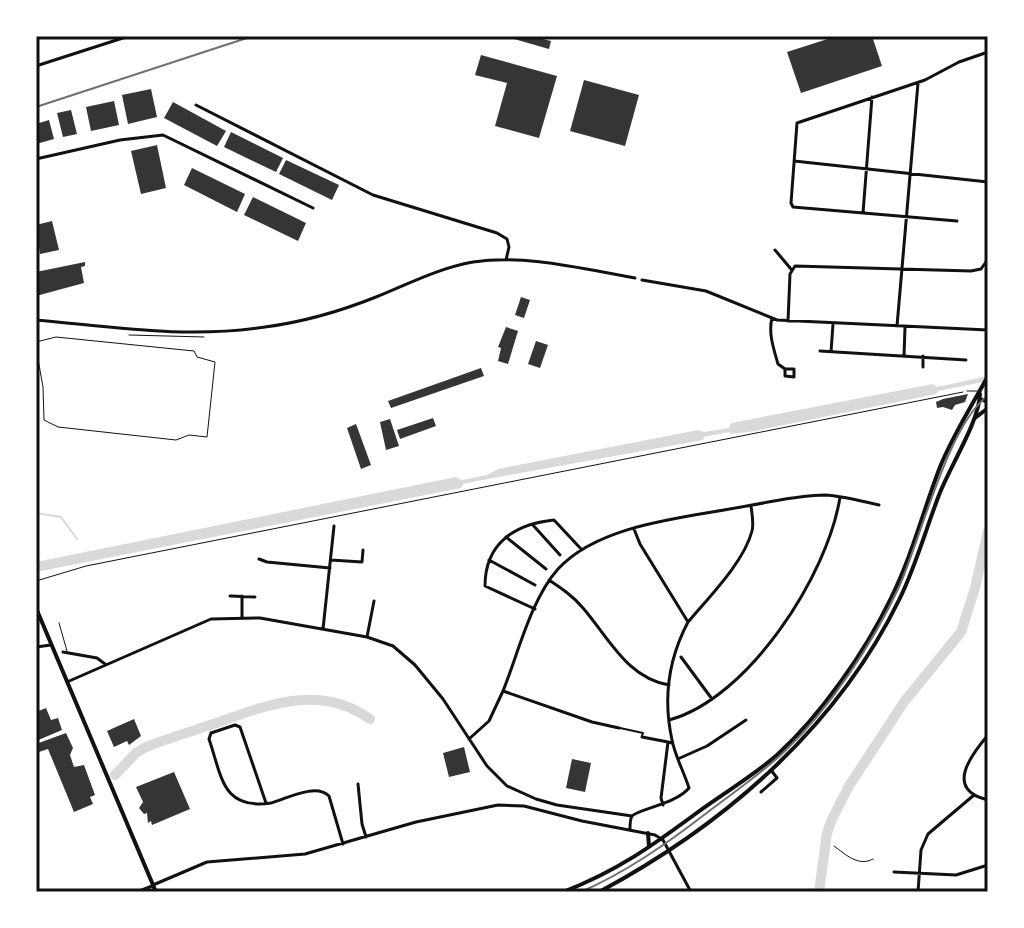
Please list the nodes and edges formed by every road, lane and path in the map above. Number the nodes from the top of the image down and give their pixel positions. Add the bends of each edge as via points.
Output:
1 (129, 36) edge
2 (988, 52) edge
3 (36, 66) edge
4 (918, 82) junction
5 (872, 97) junction
6 (196, 105) dead end
7 (36, 159) edge
8 (794, 161) junction
9 (867, 168) junction
10 (912, 172) junction
11 (988, 182) edge
12 (313, 208) dead end
13 (863, 213) junction
14 (908, 217) junction
15 (957, 221) dead end
16 (775, 250) dead end
17 (988, 259) edge
18 (506, 260) junction
19 (901, 268) junction
20 (791, 269) junction
21 (635, 278) dead end
22 (642, 280) dead end
23 (772, 318) junction
24 (36, 320) edge
25 (788, 321) junction
26 (833, 323) junction
27 (897, 326) junction
28 (905, 326) junction
29 (988, 330) edge
30 (36, 342) edge
31 (36, 348) edge
32 (820, 351) dead end
33 (831, 352) junction
34 (904, 356) junction
35 (923, 356) junction
36 (966, 360) dead end
37 (923, 367) dead end
38 (785, 369) dead end
39 (988, 376) edge
40 (967, 391) joint
41 (980, 394) junction
42 (988, 400) edge
43 (988, 408) edge
44 (974, 420) junction
45 (840, 497) junction
46 (879, 505) dead end
47 (751, 506) junction
48 (532, 524) junction
49 (334, 526) dead end
50 (634, 529) junction
51 (506, 537) junction
52 (363, 550) dead end
53 (582, 550) junction
54 (560, 555) dead end
55 (259, 559) dead end
56 (331, 560) junction
57 (489, 560) junction
58 (330, 568) junction
59 (546, 569) dead end
60 (549, 580) junction
61 (36, 581) edge
62 (535, 585) dead end
63 (230, 596) dead end
64 (242, 596) junction
65 (255, 597) dead end
66 (374, 601) dead end
67 (36, 608) edge
68 (535, 609) junction
69 (242, 617) junction
70 (688, 622) junction
71 (59, 623) dead end
72 (323, 629) junction
73 (367, 637) junction
74 (51, 645) junction
75 (36, 647) edge
76 (66, 653) joint
77 (681, 657) dead end
78 (105, 664) junction
79 (67, 682) junction
80 (669, 685) junction
81 (503, 691) junction
82 (712, 699) junction
83 (669, 720) junction
84 (746, 720) dead end
85 (619, 728) joint
86 (988, 735) edge
87 (642, 737) joint
88 (469, 739) junction
89 (670, 742) junction
90 (679, 759) junction
91 (771, 770) junction
92 (358, 784) dead end
93 (761, 792) dead end
94 (974, 795) junction
95 (988, 800) edge
96 (266, 803) junction
97 (663, 805) junction
98 (571, 808) junction
99 (632, 816) junction
100 (568, 817) junction
101 (630, 829) junction
102 (648, 833) junction
103 (366, 837) junction
104 (663, 840) junction
105 (343, 844) junction
106 (834, 846) dead end
107 (649, 850) junction
108 (669, 852) junction
109 (873, 859) dead end
110 (988, 865) edge
111 (894, 872) dead end
112 (919, 874) junction
113 (153, 885) junction
114 (137, 892) edge
115 (156, 892) edge
116 (563, 892) edge
117 (599, 892) edge
118 (691, 892) edge
119 (918, 892) edge

1 - 3 street
2 - 4 street
4 - 5 street
4 - 10 street
5 - 8 street via 798,122
5 - 9 street
6 - 18 street via 373,195 497,233 507,239
7 - 12 street via 163,135
8 - 9 street
8 - 13 street via 791,206
9 - 10 street
9 - 13 street
10 - 11 street
10 - 14 street
13 - 14 street
14 - 15 street
14 - 19 street
16 - 20 street
17 - 19 street via 981,269 971,271
18 - 21 street
18 - 24 street via 452,267 344,308 268,327 159,333
19 - 20 street
19 - 27 street
20 - 25 street
22 - 23 street via 706,291
23 - 25 street
23 - 38 street via 775,354
25 - 26 street
26 - 27 street
26 - 33 street
27 - 28 street
28 - 29 street
28 - 34 street
30 - 31 lane via 56,337 194,351 215,362 207,437 176,440 58,427 44,420
32 - 33 street
33 - 34 street
34 - 35 street
35 - 36 street
35 - 37 street
39 - 41 main road
40 - 41 lane
40 - 61 path via 86,566
41 - 42 main road
41 - 44 main road
41 - 104 main road via 970,404 937,474 901,578 848,668 778,754
43 - 44 main road
44 - 91 main road via 891,616 809,734
45 - 46 street
45 - 47 street via 796,497
45 - 82 street via 831,535 806,588 759,655
47 - 50 street
47 - 70 street via 752,533 743,550
48 - 51 street
48 - 53 street via 556,521
48 - 54 street
49 - 56 street
50 - 53 street
50 - 70 street
51 - 57 street
51 - 59 street
52 - 56 street via 362,562
53 - 60 street
55 - 58 street
56 - 58 street
57 - 62 street
57 - 68 street via 487,589
58 - 72 street
60 - 68 street
60 - 80 street via 583,608 632,669 654,683
63 - 64 street
64 - 65 street
64 - 69 street
66 - 73 street
67 - 74 main road
68 - 81 street
69 - 72 street
69 - 78 street via 203,622
70 - 80 street via 674,653
71 - 76 lane
72 - 73 street
73 - 88 street via 407,657
74 - 75 street
74 - 79 main road
76 - 78 street
77 - 82 street
78 - 79 street
79 - 113 main road
80 - 83 street
81 - 85 street
81 - 88 street via 489,721
82 - 83 street
83 - 89 street
84 - 90 street
85 - 87 street via 643,733
86 - 94 street via 965,767
87 - 89 street
88 - 98 street via 507,786
89 - 90 street
89 - 97 street
90 - 97 street via 688,791
91 - 93 street via 777,778
91 - 108 main road
92 - 103 street
94 - 95 street
94 - 112 street via 928,834
96 - 96 street via 245,804 228,792 211,733 240,727
96 - 105 street via 324,791
97 - 99 street
98 - 99 street
98 - 100 street
99 - 101 street
100 - 101 street
100 - 103 street via 498,805
101 - 102 street
102 - 104 street
102 - 107 main road
103 - 105 street
104 - 107 main road
104 - 108 street
105 - 113 street via 297,855 216,860
106 - 109 path via 857,861
107 - 116 main road
108 - 117 main road
108 - 118 street
110 - 112 street via 956,875
111 - 112 street
112 - 119 street
113 - 114 street
113 - 115 main road

